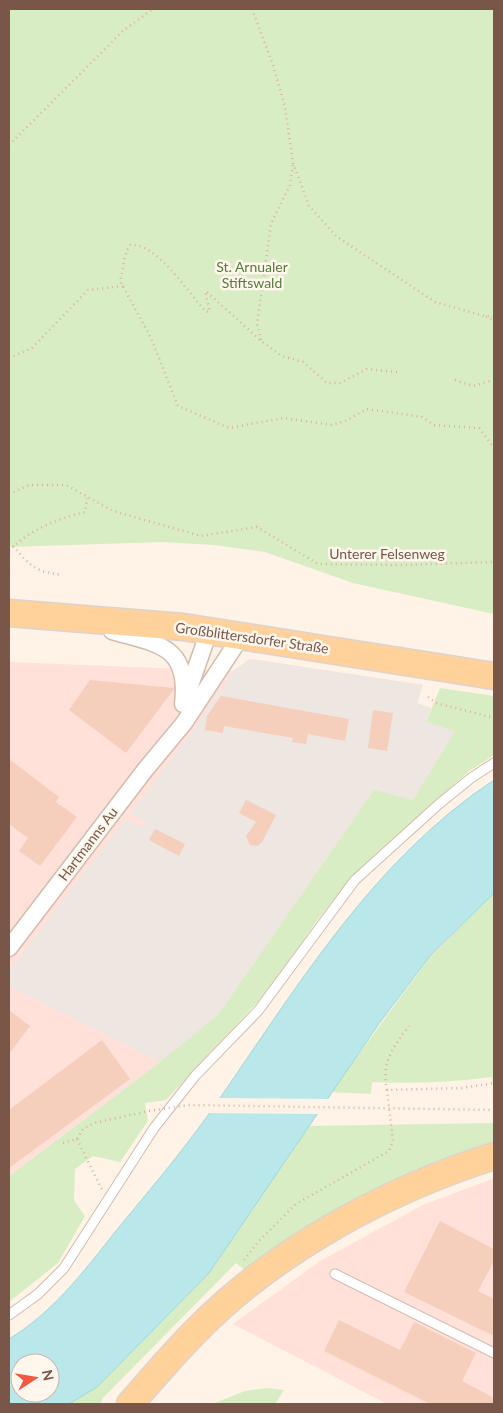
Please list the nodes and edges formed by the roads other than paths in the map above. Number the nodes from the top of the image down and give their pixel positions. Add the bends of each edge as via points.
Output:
1 (9, 613) edge
2 (93, 620) junction
3 (209, 631) junction
4 (242, 635) junction
5 (494, 676) edge
6 (183, 704) junction
7 (168, 741) junction
8 (494, 762) edge
9 (9, 948) edge
10 (494, 1156) edge
11 (335, 1274) dead end
12 (9, 1315) edge
13 (494, 1353) edge
14 (130, 1404) edge

1 - 2 main road, Großblittersdorfer Straße
2 - 3 main road, Großblittersdorfer Straße
2 - 6 street, Hartmanns Au via 110,630 158,644 170,651 178,663 184,683
3 - 4 main road, Großblittersdorfer Straße
3 - 6 street, Hartmanns Au
4 - 5 main road, Großblittersdorfer Straße
4 - 7 street, Hartmanns Au via 189,716
6 - 7 street, Hartmanns Au
7 - 9 street, Hartmanns Au
8 - 12 lane via 439,804 355,880 263,1005 195,1076 154,1128 64,1268 38,1294
10 - 14 main road via 400,1191 363,1209 296,1250 230,1300 197,1330
11 - 13 lane

